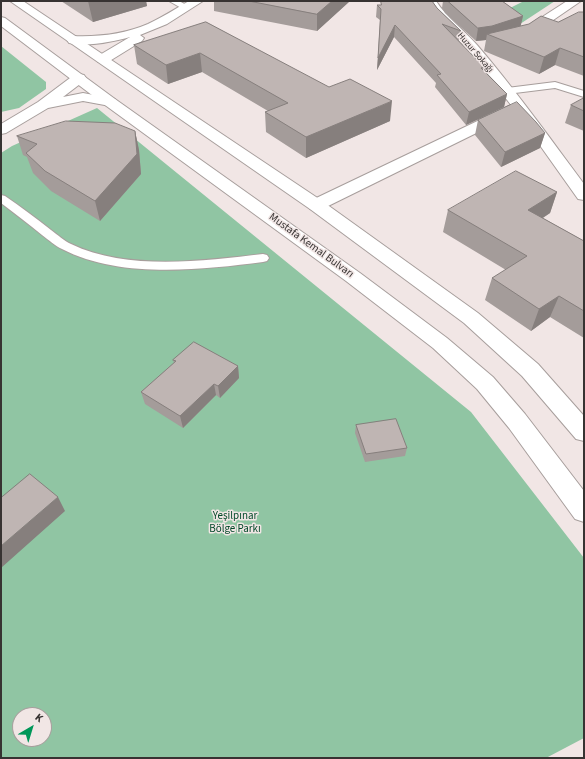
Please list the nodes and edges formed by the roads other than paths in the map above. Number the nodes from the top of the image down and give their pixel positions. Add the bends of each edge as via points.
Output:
1 (16, 1) edge
2 (173, 1) edge
3 (197, 1) edge
4 (430, 1) edge
5 (575, 1) edge
6 (186, 7) junction
7 (548, 19) junction
8 (1, 20) edge
9 (562, 22) edge
10 (151, 26) junction
11 (513, 39) edge
12 (73, 40) junction
13 (90, 69) junction
14 (507, 91) junction
15 (584, 94) edge
16 (110, 102) junction
17 (43, 105) junction
18 (519, 106) junction
19 (1, 130) edge
20 (584, 195) edge
21 (1, 198) edge
22 (316, 205) junction
23 (263, 258) dead end
24 (584, 432) edge
25 (584, 511) edge

1 - 12 main road, Mustafa Kemal Bulvarı
2 - 6 lane
3 - 6 main road
4 - 14 main road, Huzur Sokağı via 440,16 478,46
5 - 7 main road
6 - 10 main road
7 - 9 main road
7 - 11 main road
8 - 13 main road, Mustafa Kemal Bulvarı
10 - 12 main road via 113,38
10 - 13 main road
12 - 13 main road, Mustafa Kemal Bulvarı
13 - 16 main road, Mustafa Kemal Bulvarı
13 - 17 main road
13 - 22 main road, Mustafa Kemal Bulvarı
14 - 15 lane via 555,84
14 - 18 main road, Huzur Sokağı
16 - 17 main road via 83,97
16 - 25 main road, Mustafa Kemal Bulvarı via 353,276 462,361 485,383 517,421
17 - 19 main road
18 - 20 main road, Huzur Sokağı
18 - 22 main road
21 - 23 lane via 66,247 86,256 120,263 171,265
22 - 24 main road, Mustafa Kemal Bulvarı via 476,322 530,370

